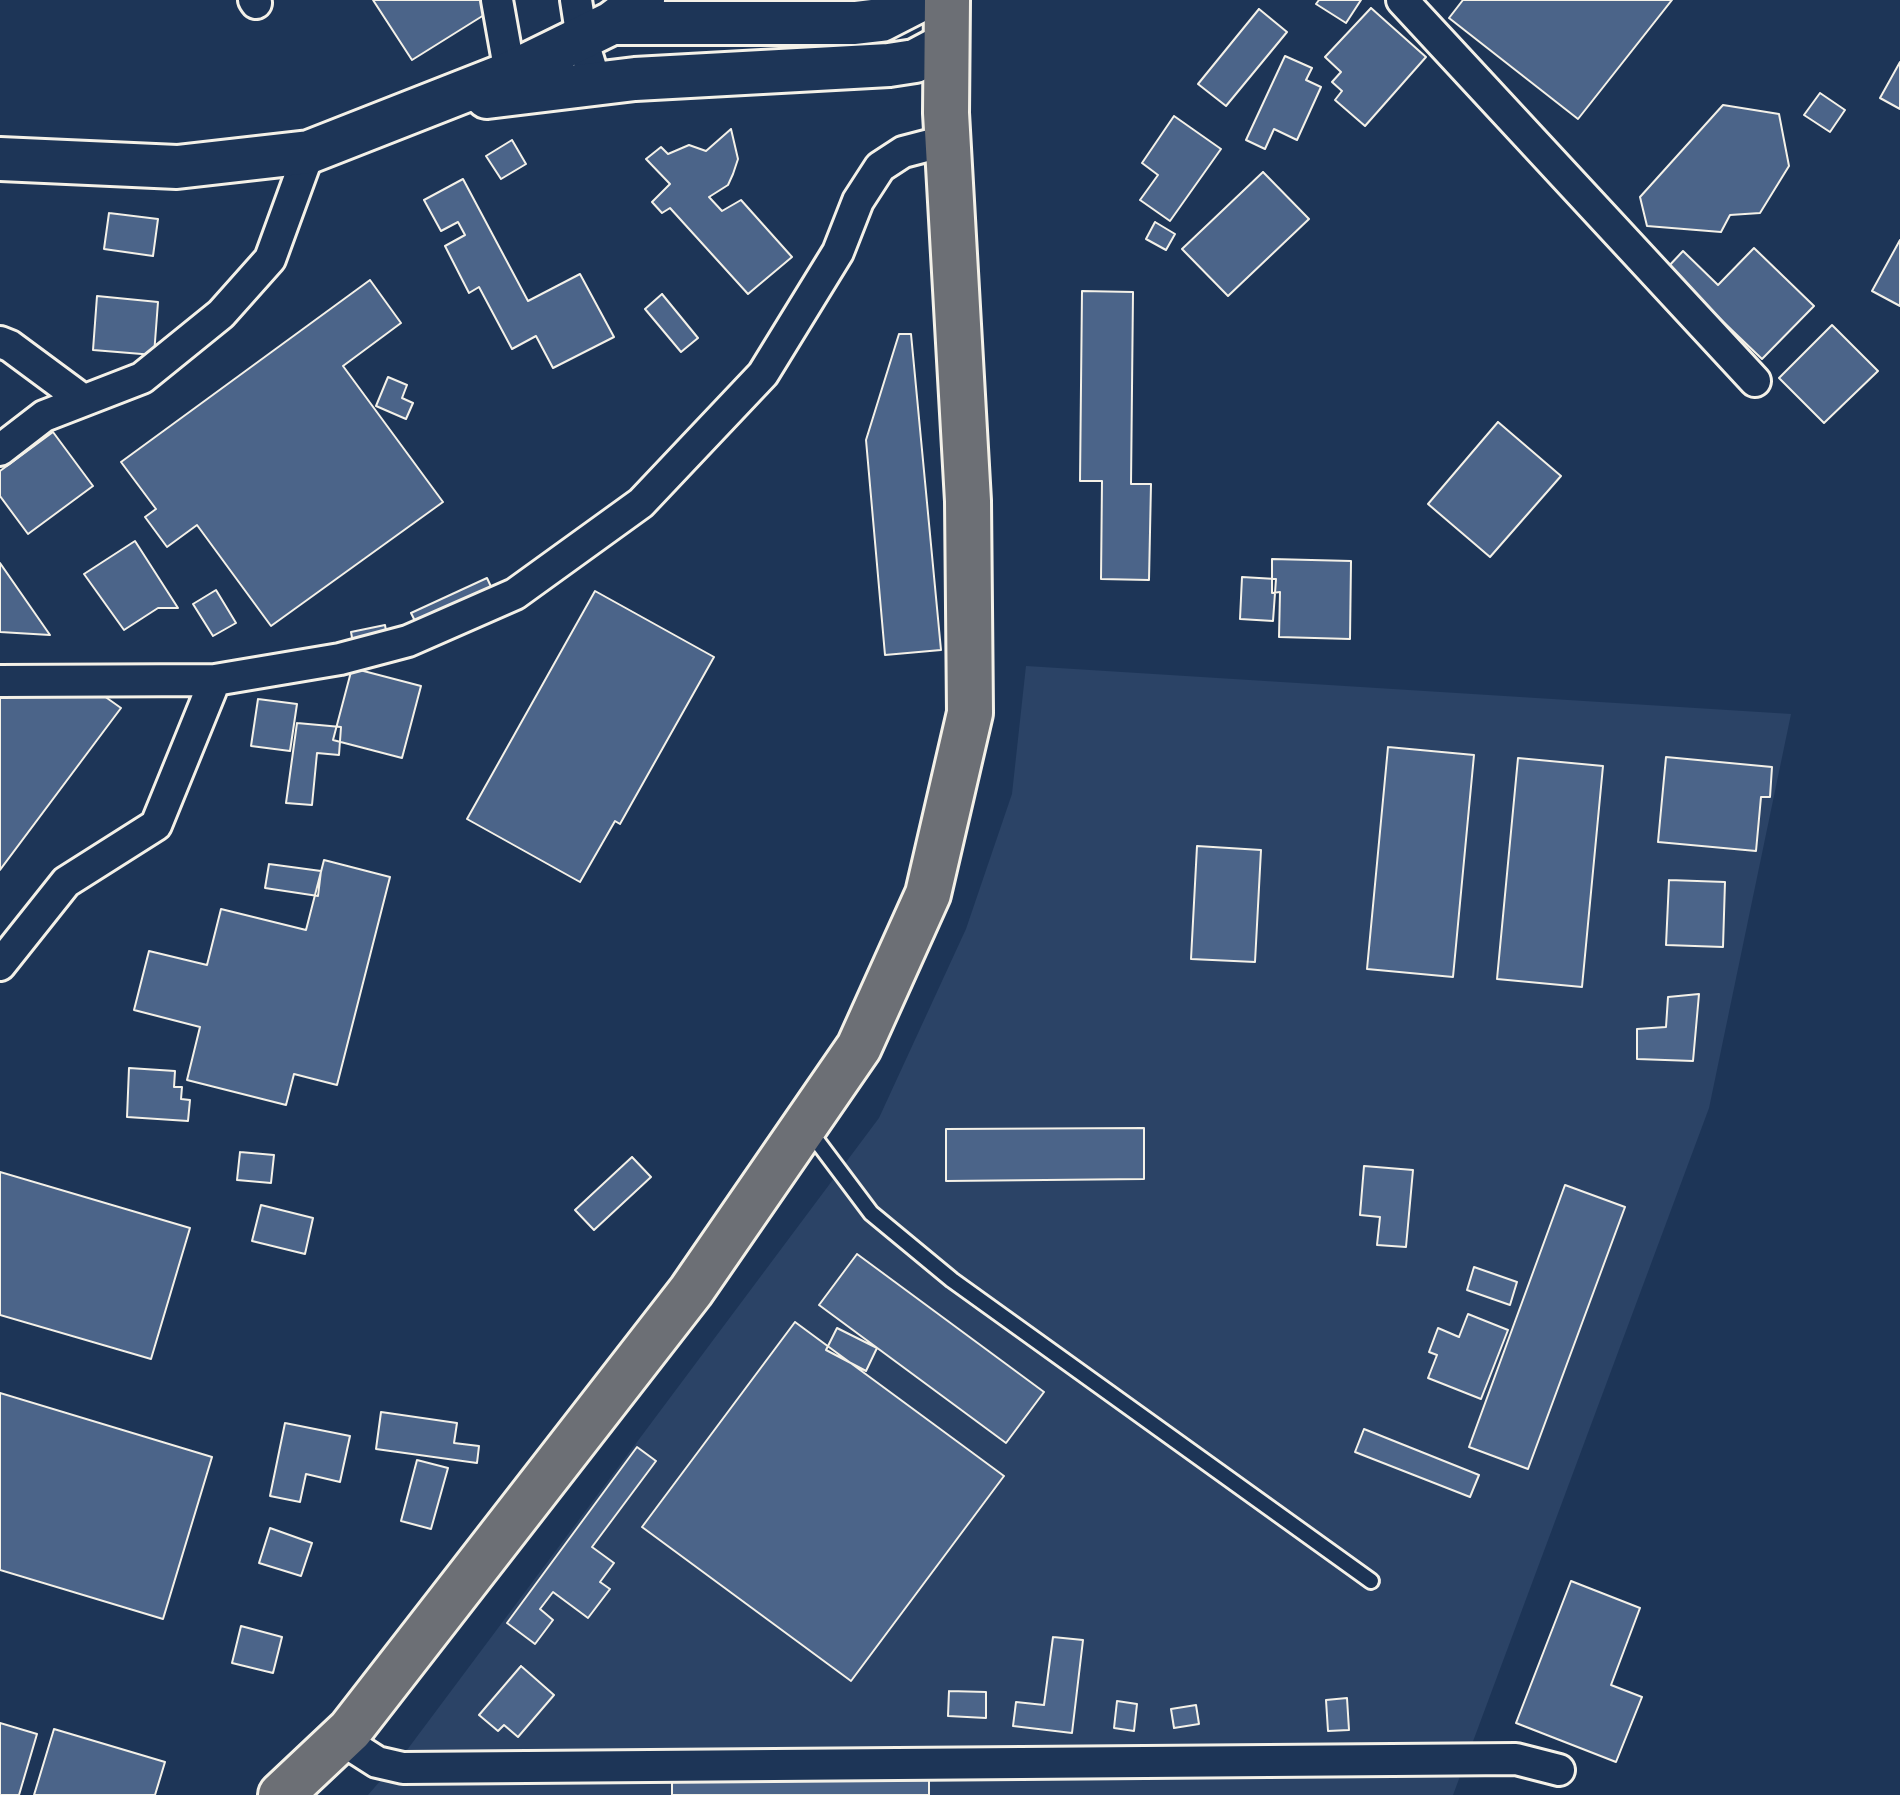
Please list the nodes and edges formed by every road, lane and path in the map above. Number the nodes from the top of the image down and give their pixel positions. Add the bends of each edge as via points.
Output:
1 (497, 0) edge
2 (920, 0) edge
3 (947, 0) edge
4 (1402, 0) edge
5 (603, 15) edge
6 (947, 44) junction
7 (510, 73) junction
8 (596, 84) junction
9 (426, 104) junction
10 (949, 140) junction
11 (309, 152) junction
12 (0, 159) edge
13 (0, 342) edge
14 (1755, 381) dead end
15 (83, 400) junction
16 (0, 450) edge
17 (215, 680) junction
18 (0, 681) edge
19 (0, 965) edge
20 (805, 1126) junction
21 (1371, 1581) dead end
22 (341, 1739) junction
23 (1559, 1770) dead end
24 (281, 1795) edge

1 - 7 street
2 - 5 main road via 881,20 855,23
3 - 6 main road
4 - 14 street
5 - 7 main road
5 - 8 street
6 - 8 main road via 915,61 889,65
6 - 10 main road
7 - 9 main road
8 - 9 main road
9 - 11 main road
10 - 17 street via 903,152 880,167 858,201 838,252 763,374 641,503 515,594 408,641 340,659
10 - 20 main road via 968,501 970,713 928,894 859,1047
11 - 12 main road via 177,167
11 - 15 street via 270,259 221,314 142,378
13 - 15 street
15 - 16 street via 44,416
17 - 18 street
17 - 19 street via 156,825 66,882
20 - 21 lane via 871,1213 952,1280
20 - 22 main road via 691,1291
22 - 23 street via 377,1762 403,1768 1516,1759
22 - 24 main road

